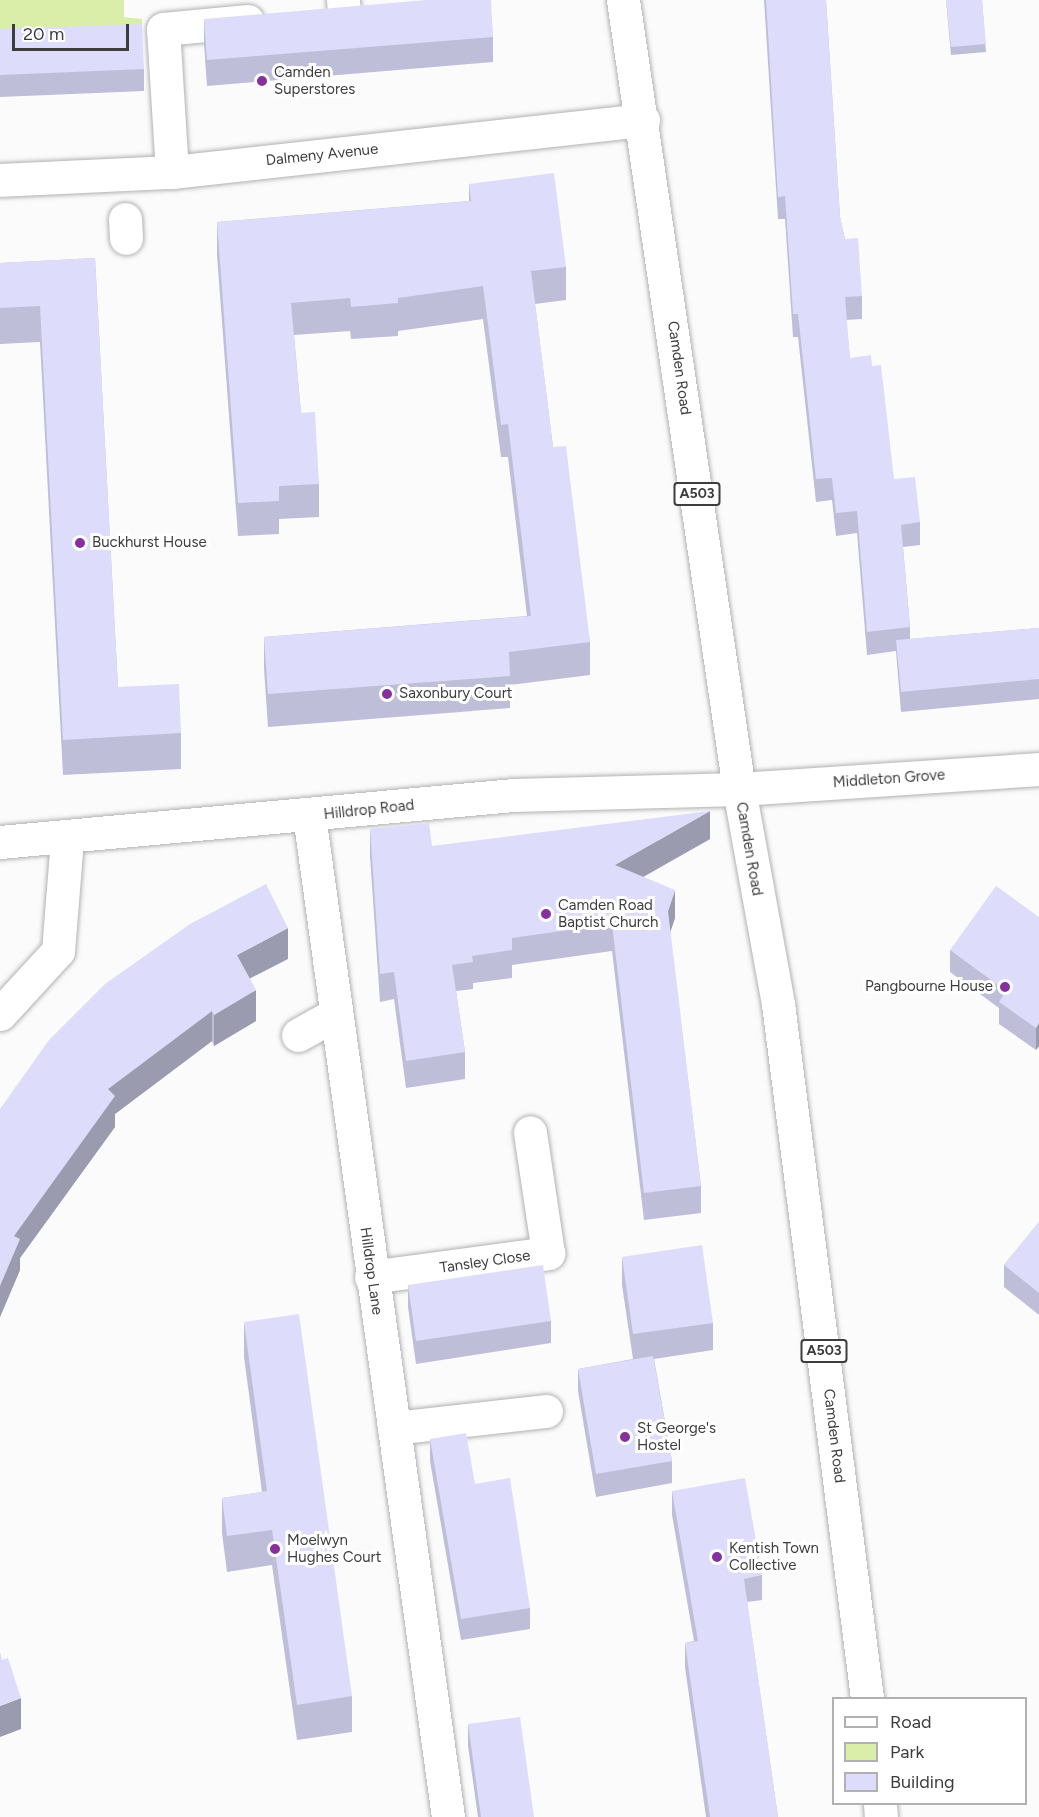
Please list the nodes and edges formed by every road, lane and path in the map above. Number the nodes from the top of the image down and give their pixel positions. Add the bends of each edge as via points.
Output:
1 (623, 0) edge
2 (344, 7) edge
3 (378, 10) edge
4 (310, 16) edge
5 (276, 19) edge
6 (644, 120) junction
7 (172, 172) junction
8 (0, 180) edge
9 (1039, 769) edge
10 (739, 789) junction
11 (309, 815) junction
12 (67, 838) junction
13 (0, 842) edge
14 (0, 1014) edge
15 (334, 1015) junction
16 (298, 1035) dead end
17 (530, 1132) dead end
18 (371, 1277) junction
19 (546, 1412) dead end
20 (394, 1428) junction
21 (867, 1697) edge
22 (448, 1817) edge

1 - 6 main road, Camden Road / A503
2 - 3 main road
2 - 4 main road
5 - 7 main road via 163,28
6 - 7 main road, Dalmeny Avenue
6 - 10 main road, Camden Road / A503
7 - 8 main road, Dalmeny Avenue
9 - 10 main road, Middleton Grove
10 - 11 main road, Hilldrop Road via 513,795
10 - 21 main road, Camden Road / A503 via 779,1015
11 - 12 main road, Hilldrop Road
11 - 15 main road, Hilldrop Lane
12 - 13 main road, Hilldrop Road
12 - 14 main road via 58,951
15 - 16 main road
15 - 18 main road, Hilldrop Lane
17 - 18 main road, Tansley Close via 548,1253
18 - 20 main road, Hilldrop Lane
19 - 20 main road
20 - 22 main road, Hilldrop Lane

